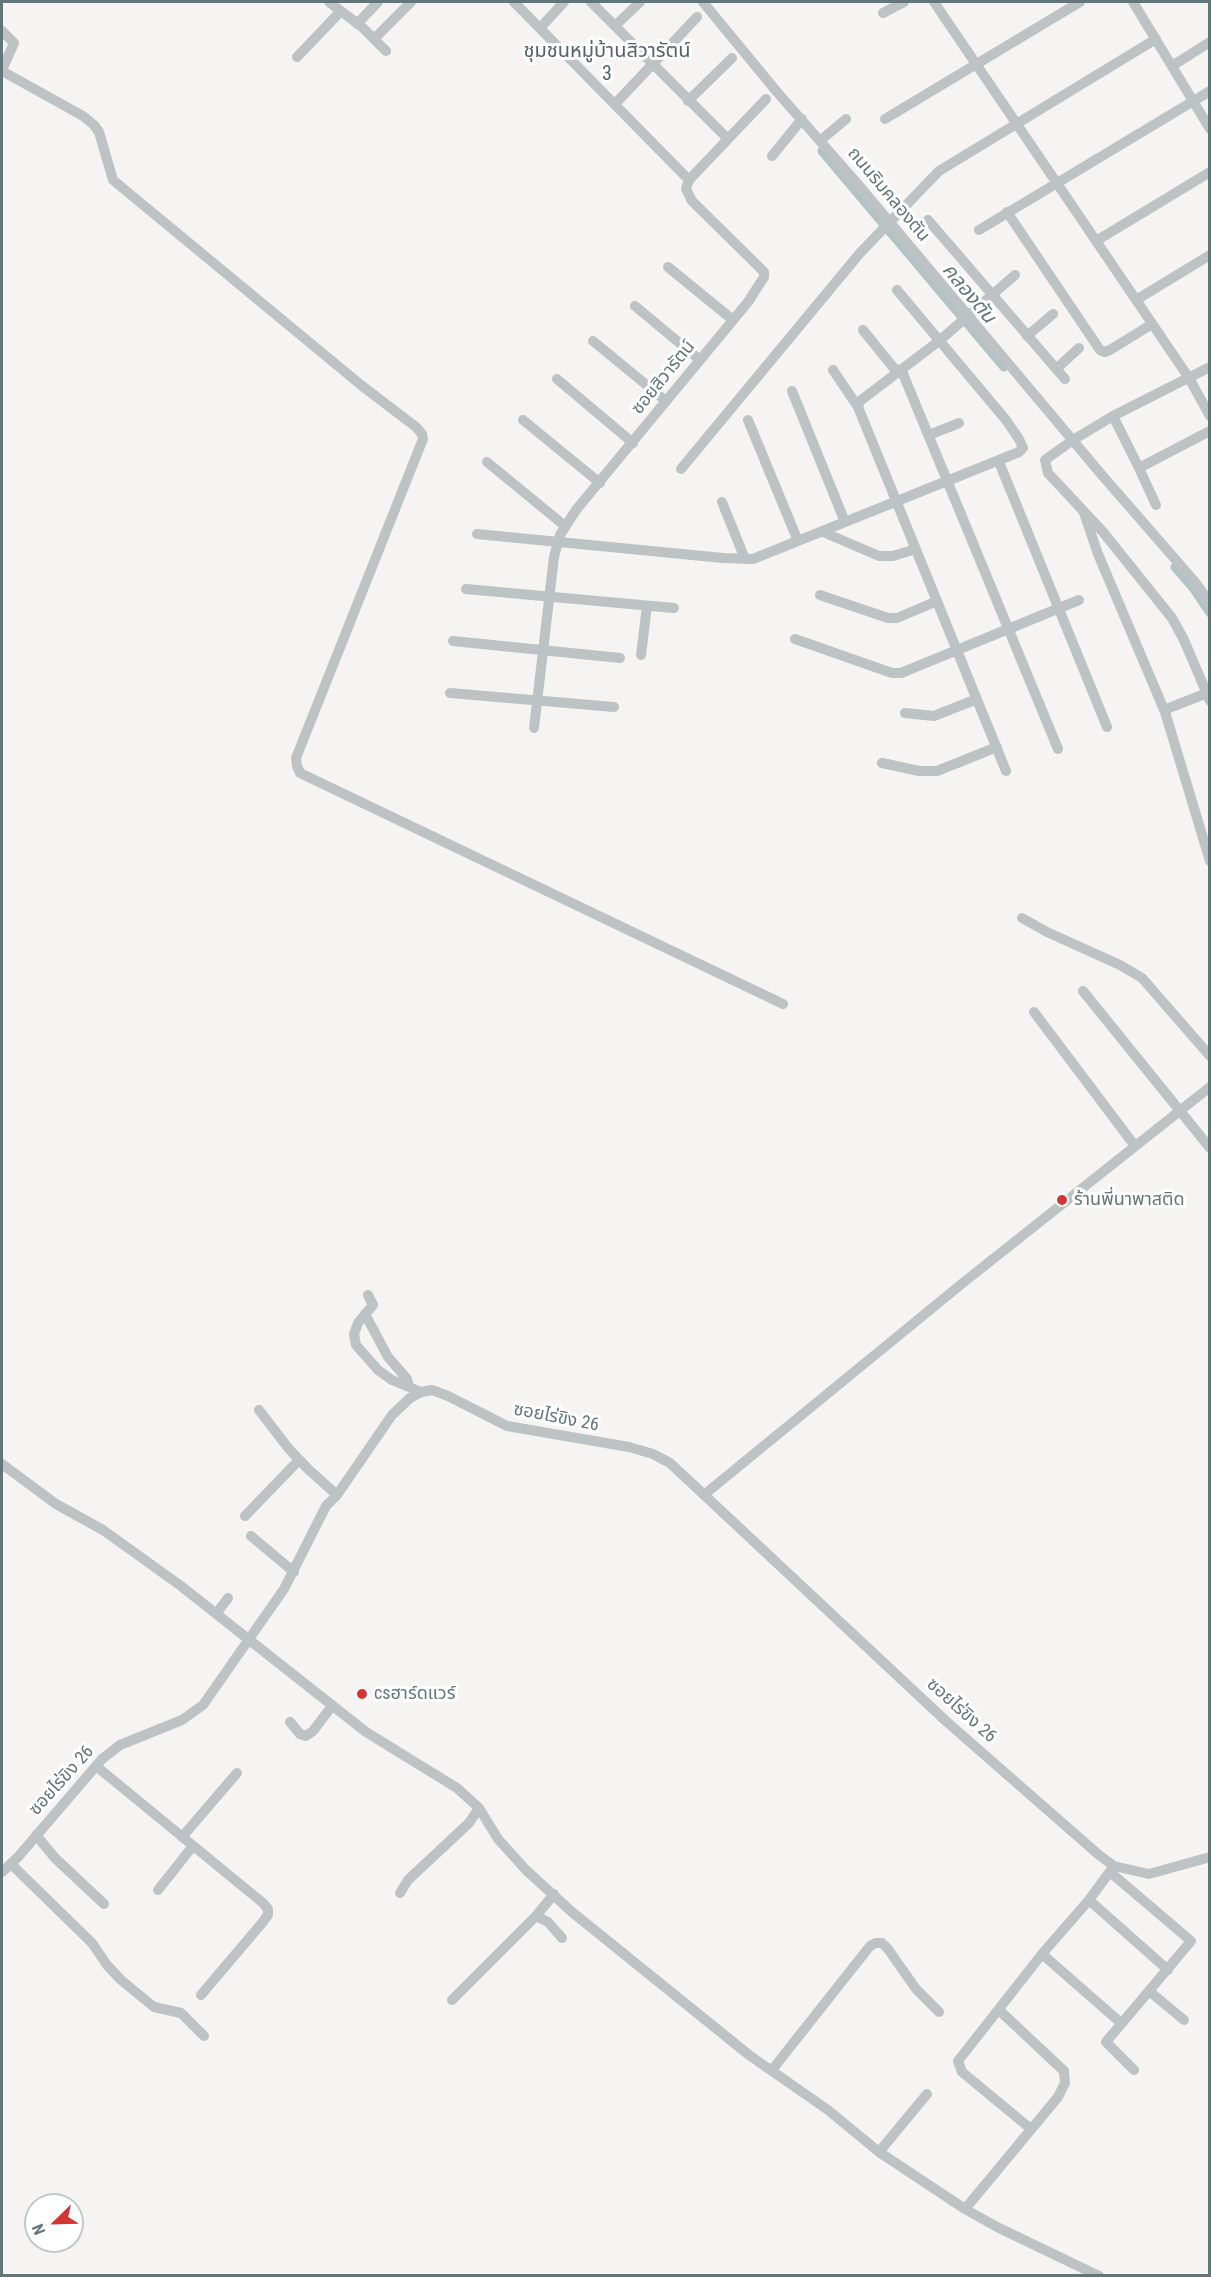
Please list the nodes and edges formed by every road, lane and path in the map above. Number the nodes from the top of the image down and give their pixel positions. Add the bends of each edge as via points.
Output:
1 (329, 2) edge
2 (378, 2) edge
3 (411, 2) edge
4 (514, 2) edge
5 (564, 2) edge
6 (591, 2) edge
7 (640, 2) edge
8 (703, 2) edge
9 (904, 2) edge
10 (934, 2) edge
11 (1080, 2) edge
12 (1133, 2) edge
13 (340, 12) junction
14 (883, 13) dead end
15 (697, 17) dead end
16 (357, 24) junction
17 (615, 26) junction
18 (540, 28) junction
19 (2, 31) edge
20 (374, 39) junction
21 (1156, 39) junction
22 (1209, 42) edge
23 (386, 51) dead end
24 (297, 57) dead end
25 (732, 58) dead end
26 (652, 64) junction
27 (976, 64) junction
28 (1172, 66) junction
29 (2, 70) edge
30 (1209, 91) edge
31 (766, 99) dead end
32 (688, 101) junction
33 (1193, 102) junction
34 (615, 104) junction
35 (846, 119) dead end
36 (885, 119) dead end
37 (799, 123) junction
38 (1016, 123) junction
39 (1209, 129) edge
40 (728, 139) junction
41 (820, 140) junction
42 (772, 156) dead end
43 (1209, 172) edge
44 (689, 180) junction
45 (1056, 183) junction
46 (1007, 212) junction
47 (928, 220) dead end
48 (887, 227) junction
49 (980, 230) dead end
50 (1096, 241) junction
51 (1209, 255) edge
52 (668, 267) dead end
53 (1015, 275) dead end
54 (897, 290) dead end
55 (992, 295) junction
56 (1136, 300) junction
57 (635, 306) dead end
58 (1053, 314) dead end
59 (966, 318) junction
60 (733, 320) junction
61 (1152, 324) junction
62 (863, 330) dead end
63 (1028, 336) junction
64 (593, 341) dead end
65 (939, 341) junction
66 (1079, 348) dead end
67 (700, 360) junction
68 (1209, 367) edge
69 (1056, 369) junction
70 (832, 370) dead end
71 (899, 370) junction
72 (1188, 378) junction
73 (557, 379) dead end
74 (1065, 379) dead end
75 (792, 391) dead end
76 (666, 401) junction
77 (858, 407) junction
78 (1113, 416) junction
79 (1209, 416) edge
80 (523, 420) dead end
81 (748, 420) dead end
82 (959, 423) dead end
83 (1209, 431) edge
84 (929, 435) junction
85 (1071, 441) junction
86 (633, 443) junction
87 (487, 462) dead end
88 (999, 462) junction
89 (1139, 468) junction
90 (681, 469) dead end
91 (949, 482) junction
92 (600, 483) junction
93 (722, 502) dead end
94 (897, 502) junction
95 (1156, 505) dead end
96 (1083, 510) junction
97 (846, 522) junction
98 (565, 526) junction
99 (823, 532) junction
100 (477, 534) dead end
101 (558, 541) junction
102 (798, 541) junction
103 (916, 549) junction
104 (745, 559) junction
105 (466, 589) dead end
106 (820, 595) dead end
107 (549, 597) junction
108 (1079, 600) dead end
109 (937, 601) junction
110 (1209, 603) edge
111 (647, 606) junction
112 (674, 608) dead end
113 (1058, 610) junction
114 (1010, 630) junction
115 (795, 639) dead end
116 (453, 641) dead end
117 (543, 649) junction
118 (957, 650) junction
119 (641, 655) dead end
120 (620, 658) dead end
121 (450, 693) dead end
122 (1208, 697) edge
123 (977, 699) junction
124 (537, 702) junction
125 (614, 707) dead end
126 (1164, 710) junction
127 (905, 713) dead end
128 (1107, 727) dead end
129 (534, 728) dead end
130 (997, 747) junction
131 (1058, 749) dead end
132 (882, 763) dead end
133 (1006, 771) dead end
134 (1209, 861) edge
135 (1022, 918) dead end
136 (1083, 991) dead end
137 (783, 1004) dead end
138 (1034, 1012) dead end
139 (1209, 1056) edge
140 (1209, 1087) edge
141 (1180, 1110) junction
142 (1135, 1146) junction
143 (1209, 1148) edge
144 (368, 1295) dead end
145 (365, 1314) junction
146 (409, 1386) junction
147 (422, 1392) junction
148 (259, 1410) dead end
149 (299, 1460) junction
150 (2, 1464) edge
151 (337, 1494) junction
152 (705, 1494) junction
153 (245, 1516) dead end
154 (251, 1536) dead end
155 (294, 1572) junction
156 (228, 1598) dead end
157 (216, 1614) junction
158 (245, 1643) junction
159 (327, 1712) junction
160 (290, 1722) dead end
161 (96, 1766) junction
162 (237, 1773) dead end
163 (474, 1815) junction
164 (36, 1835) junction
165 (182, 1838) junction
166 (193, 1846) junction
167 (1209, 1857) edge
168 (11, 1864) junction
169 (1114, 1868) junction
170 (2, 1872) edge
171 (158, 1890) dead end
172 (400, 1893) dead end
173 (552, 1897) junction
174 (1089, 1900) junction
175 (104, 1904) dead end
176 (538, 1914) junction
177 (562, 1938) dead end
178 (1042, 1954) junction
179 (1168, 1970) junction
180 (1149, 1991) junction
181 (201, 1995) dead end
182 (452, 2000) dead end
183 (999, 2010) junction
184 (939, 2012) dead end
185 (1184, 2019) dead end
186 (1121, 2023) junction
187 (204, 2036) dead end
188 (771, 2070) junction
189 (1134, 2070) dead end
190 (927, 2094) dead end
191 (1031, 2129) junction
192 (879, 2152) junction
193 (965, 2209) junction
194 (1100, 2276) edge

1 - 13 street
2 - 16 street
3 - 20 street
4 - 18 street
5 - 18 street
6 - 17 street
7 - 17 street
8 - 37 street, ถนนริมคลองตัน
9 - 14 street
10 - 27 street
11 - 27 street
12 - 21 street
13 - 16 street
13 - 24 street
15 - 26 street
16 - 20 street
17 - 26 street
18 - 34 street
19 - 29 street via 14,43
20 - 23 street
21 - 28 street
21 - 38 street
22 - 28 street
25 - 32 street
26 - 32 street
26 - 34 street
27 - 36 street
27 - 38 street
28 - 33 street
29 - 137 street via 94,125 113,180 422,434 296,758 300,773
30 - 33 street
31 - 40 street
32 - 40 street
33 - 39 street
33 - 45 street
34 - 44 street
35 - 41 street
37 - 41 street, ถนนริมคลองตัน
37 - 42 street
38 - 45 street
38 - 48 street via 939,171
40 - 44 street
41 - 48 street, ถนนริมคลองตัน
43 - 50 street
44 - 60 street, ซอยสิวารัตน์ via 686,189 692,201 764,272 761,284
45 - 46 street
45 - 50 street
46 - 49 street
46 - 61 street via 1100,350 1110,350
47 - 55 street
48 - 59 street, ถนนริมคลองตัน
48 - 90 street via 838,279
50 - 56 street
51 - 56 street
52 - 60 street
53 - 55 street
54 - 65 street
55 - 59 street
55 - 63 street
56 - 61 street
57 - 67 street
58 - 63 street
59 - 65 street
59 - 85 street, ถนนริมคลองตัน
60 - 67 street, ซอยสิวารัตน์
61 - 72 street
62 - 71 street
63 - 69 street
64 - 76 street
65 - 71 street
65 - 88 street via 1019,439 1023,448
66 - 69 street
67 - 76 street, ซอยสิวารัตน์
68 - 72 street
69 - 74 street
70 - 77 street
71 - 77 street via 860,401
71 - 84 street
72 - 78 street
72 - 79 street
73 - 86 street
75 - 97 street
76 - 86 street, ซอยสิวารัตน์
77 - 94 street
78 - 85 street
78 - 89 street
80 - 92 street
81 - 102 street
82 - 84 street
83 - 89 street
84 - 91 street
85 - 96 street via 1045,460 1045,466
85 - 110 street, ถนนริมคลองตัน via 1196,582
86 - 92 street, ซอยสิวารัตน์
87 - 98 street
88 - 91 street
88 - 113 street
89 - 95 street
91 - 94 street
91 - 114 street
92 - 98 street, ซอยสิวารัตน์
93 - 104 street
94 - 97 street
94 - 103 street
96 - 122 street via 1172,618
96 - 126 street
97 - 99 street
98 - 101 street, ซอยสิวารัตน์
99 - 102 street
99 - 103 street via 879,556
100 - 101 street
101 - 104 street
101 - 107 street, ซอยสิวารัตน์
102 - 104 street
103 - 109 street
105 - 107 street
106 - 109 street via 888,618
107 - 111 street
107 - 117 street, ซอยสิวารัตน์
108 - 113 street
109 - 118 street
111 - 112 street
111 - 119 street
113 - 114 street
113 - 128 street
114 - 118 street
114 - 131 street
115 - 118 street via 892,673 901,673
116 - 117 street
117 - 120 street
117 - 124 street, ซอยสิวารัตน์
118 - 123 street
121 - 124 street
122 - 126 street
123 - 127 street via 934,716
123 - 130 street
124 - 125 street
124 - 129 street, ซอยสิวารัตน์
126 - 134 street
130 - 132 street via 937,771
130 - 133 street
135 - 139 street via 1142,978
136 - 141 street
138 - 142 street
140 - 141 street
141 - 142 street
141 - 143 street
142 - 152 street
144 - 145 street via 373,1305
145 - 146 street
145 - 146 street via 354,1334 356,1345 378,1370
146 - 147 street
147 - 151 street, ซอยไร่ขิง 26 via 392,1415
147 - 152 street, ซอยไร่ขิง 26 via 439,1392 507,1426 653,1454 670,1463
148 - 149 street
149 - 151 street
149 - 153 street
150 - 157 street via 56,1504 103,1530
151 - 155 street, ซอยไร่ขิง 26 via 322,1514
152 - 169 street, ซอยไร่ขิง 26 via 947,1722
154 - 155 street
155 - 158 street, ซอยไร่ขิง 26
156 - 157 street
157 - 158 street
158 - 159 street
158 - 161 street, ซอยไร่ขิง 26 via 203,1705 182,1720 120,1745
159 - 160 street via 306,1736
159 - 163 street via 457,1788
161 - 164 street, ซอยไร่ขิง 26
161 - 165 street
162 - 165 street
163 - 172 street via 408,1880
163 - 173 street
164 - 168 street, ซอยไร่ขิง 26
164 - 175 street
165 - 166 street
166 - 171 street
166 - 181 street via 268,1909 262,1923
167 - 169 street, ซอยไร่ขิง 26 via 1149,1874
168 - 170 street, ซอยไร่ขิง 26
168 - 187 street via 92,1943 121,1980 154,2007 181,2013
169 - 174 street
169 - 179 street via 1190,1938
173 - 176 street
173 - 188 street
174 - 178 street
174 - 179 street
176 - 177 street
176 - 182 street
178 - 183 street
178 - 186 street
179 - 180 street
180 - 185 street
180 - 186 street
183 - 191 street via 1064,2071 1065,2083 1058,2097
183 - 191 street via 958,2061 959,2067
184 - 188 street via 916,1989 888,1949 876,1942
186 - 189 street via 1106,2042
188 - 192 street
190 - 192 street
191 - 193 street
192 - 193 street
193 - 194 street

